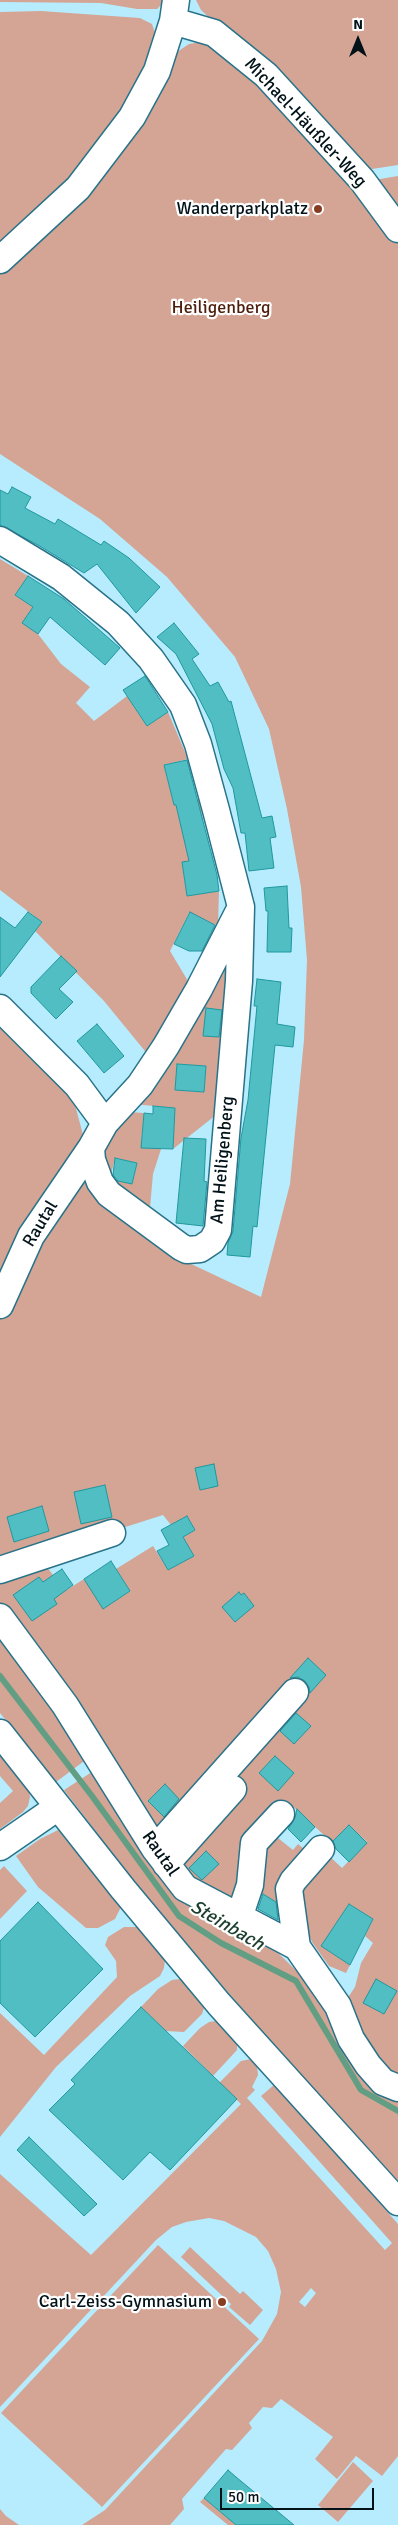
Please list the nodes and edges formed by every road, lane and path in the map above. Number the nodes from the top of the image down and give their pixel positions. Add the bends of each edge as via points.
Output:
1 (175, 10) edge
2 (398, 229) edge
3 (0, 260) edge
4 (0, 540) edge
5 (240, 907) junction
6 (0, 1008) edge
7 (105, 1124) junction
8 (91, 1148) junction
9 (0, 1304) edge
10 (112, 1533) dead end
11 (0, 1570) edge
12 (0, 1617) edge
13 (295, 1692) dead end
14 (0, 1734) edge
15 (255, 1764) dead end
16 (58, 1807) junction
17 (281, 1814) dead end
18 (0, 1847) edge
19 (321, 1849) dead end
20 (161, 1856) junction
21 (239, 1918) junction
22 (297, 1947) junction
23 (398, 2088) edge
24 (398, 2202) edge

1 - 2 street, Michael-Häußler-Weg via 214,33 266,76 362,180
1 - 3 street via 158,71 132,117 78,188
4 - 5 street, Am Heiligenberg via 61,577 118,623 151,659 183,705 198,744
5 - 7 street via 166,1046 140,1085
5 - 8 street, Am Heiligenberg via 239,981 218,1230 212,1241 200,1249 186,1250 109,1194 100,1182
6 - 7 street via 77,1085
7 - 8 street
8 - 9 street, Rautal via 31,1236
10 - 11 street
12 - 20 street, Rautal via 65,1705
13 - 20 street
14 - 16 street
15 - 20 street
16 - 18 street
16 - 24 street via 219,2004
17 - 21 street via 254,1843 250,1885
19 - 22 street via 289,1889
20 - 21 street, Rautal via 185,1888
21 - 22 street, Rautal
22 - 23 street, Rautal via 338,2006 351,2039 368,2065 383,2082

